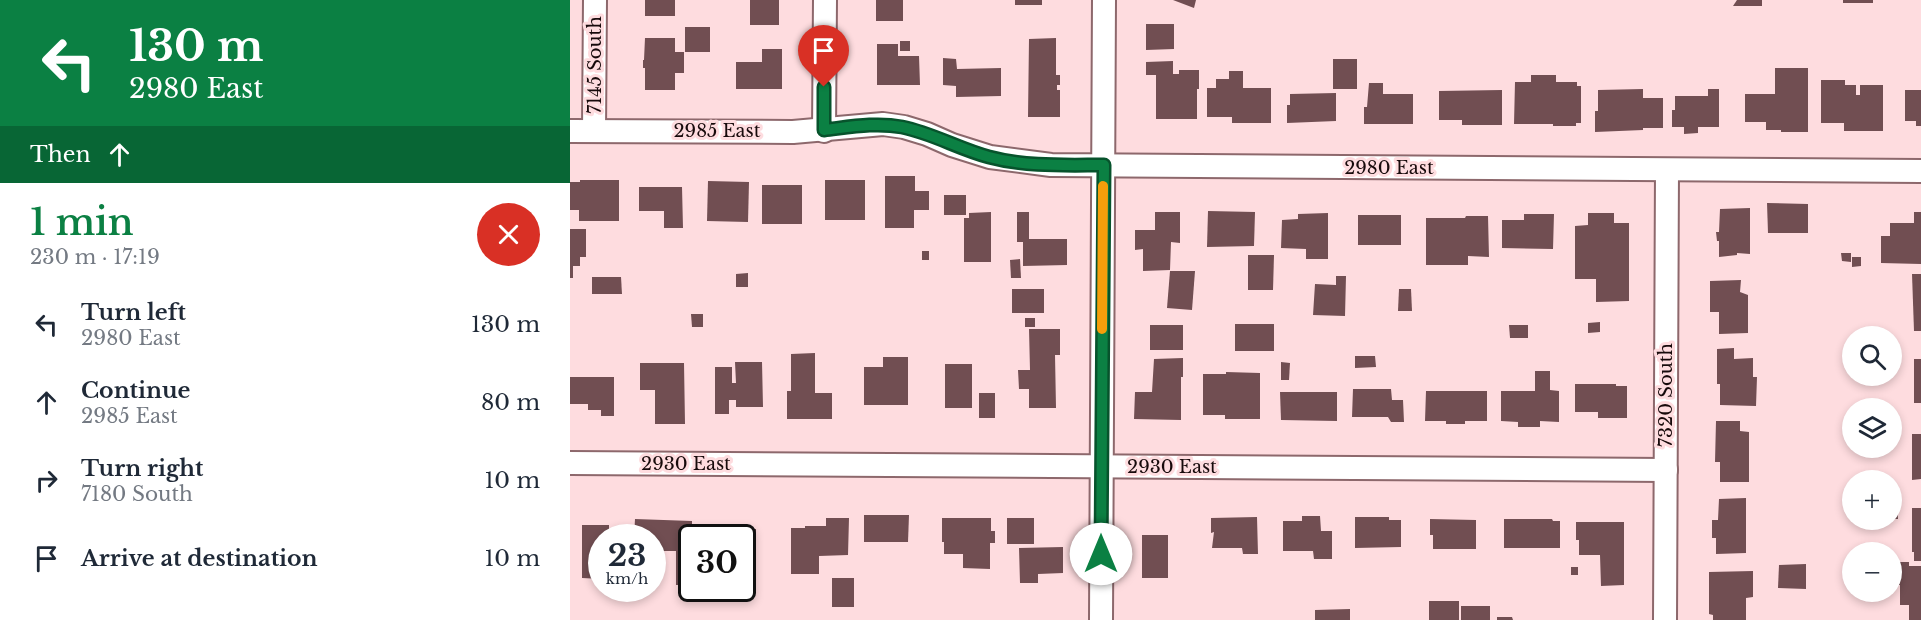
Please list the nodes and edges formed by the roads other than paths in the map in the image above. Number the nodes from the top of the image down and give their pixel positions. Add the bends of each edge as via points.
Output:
1 (595, 0) edge
2 (825, 0) edge
3 (1104, 0) edge
4 (863, 125) joint
5 (824, 130) junction
6 (570, 131) edge
7 (594, 131) junction
8 (1104, 165) junction
9 (1667, 170) junction
10 (1921, 171) edge
11 (570, 463) edge
12 (1101, 466) junction
13 (1666, 470) junction
14 (1101, 620) edge
15 (1665, 620) edge

1 - 7 street, 7145 South
2 - 5 street
3 - 8 street
4 - 5 street, 2985 East
4 - 8 street, 2980 East via 904,127 990,158 1051,165
5 - 7 street, 2985 East
6 - 7 street, 2985 East
8 - 9 street, 2980 East
8 - 12 street
9 - 10 street, 2980 East
9 - 13 street, 7320 South
11 - 12 street, 2930 East
12 - 13 street, 2930 East
12 - 14 street
13 - 15 street, 7320 South

